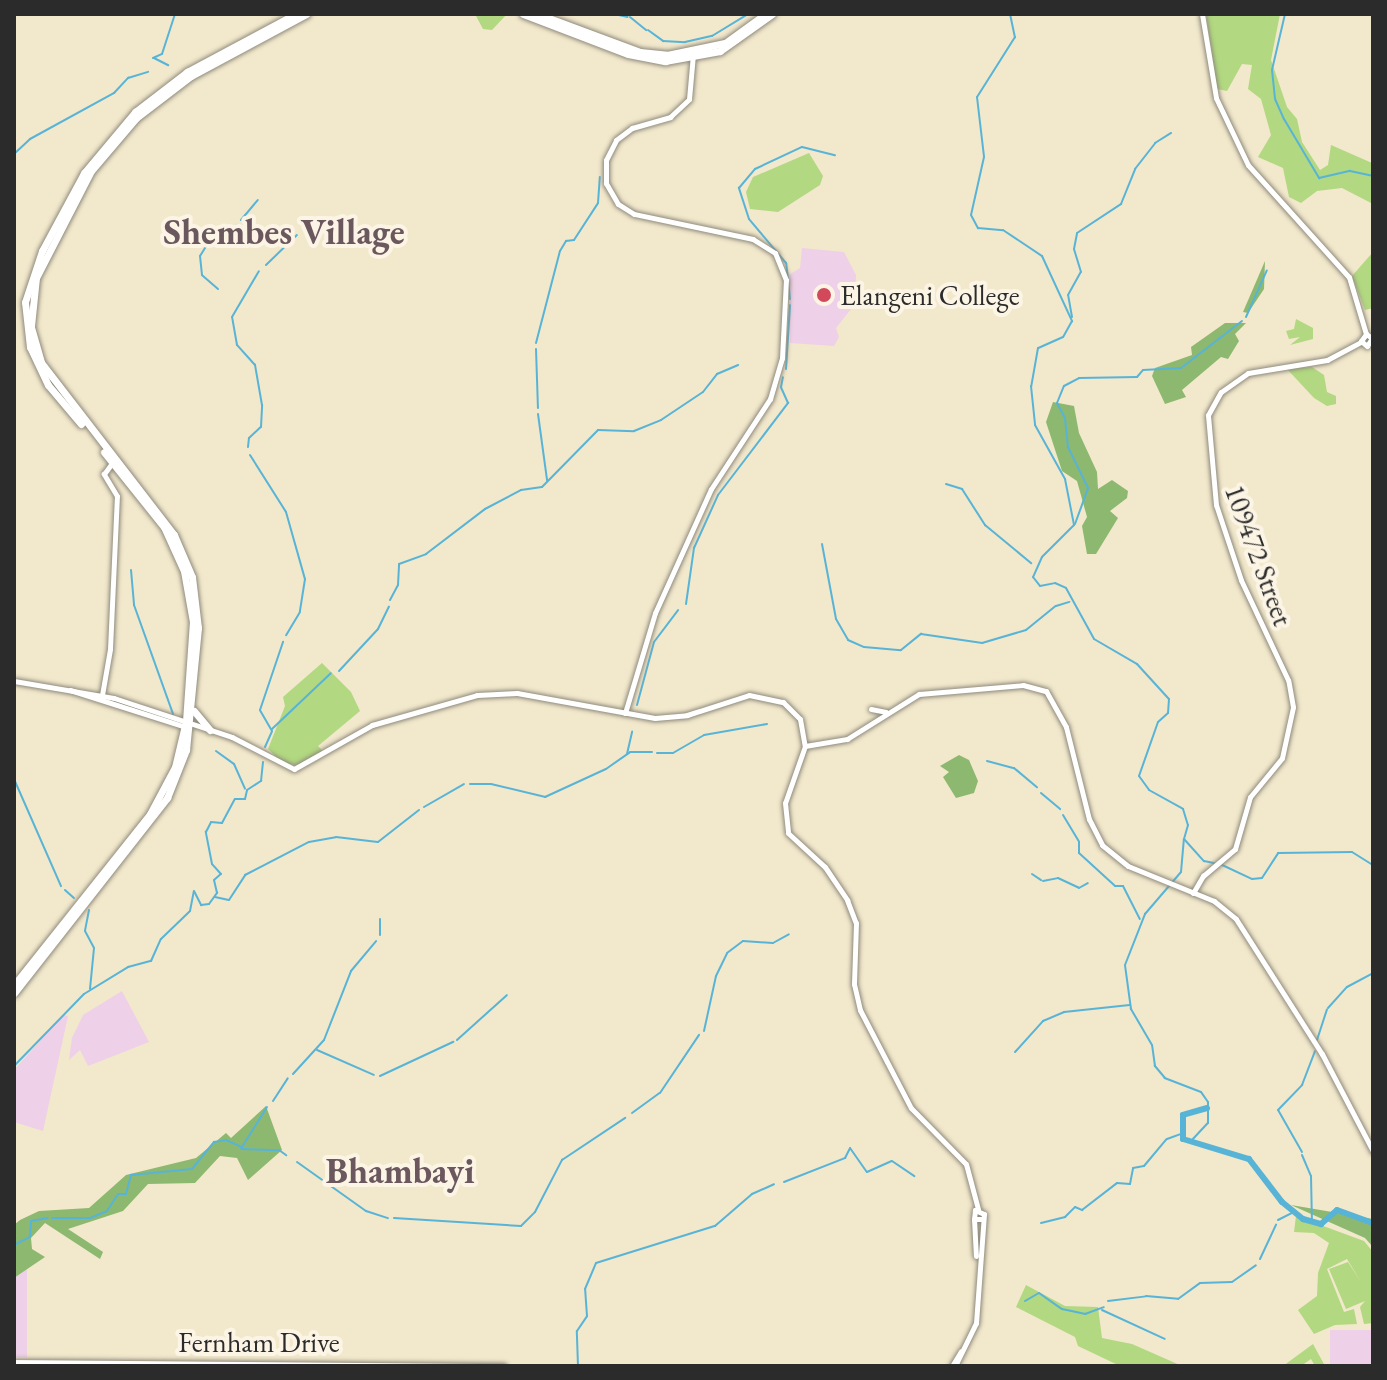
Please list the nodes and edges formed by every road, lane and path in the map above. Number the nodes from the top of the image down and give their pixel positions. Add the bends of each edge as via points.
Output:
1 (295, 14) edge
2 (306, 14) edge
3 (523, 14) edge
4 (538, 14) edge
5 (765, 14) edge
6 (772, 14) edge
7 (1202, 14) edge
8 (693, 56) junction
9 (44, 252) junction
10 (1366, 334) junction
11 (1361, 342) junction
12 (112, 463) junction
13 (14, 681) edge
14 (62, 688) junction
15 (102, 695) junction
16 (193, 704) junction
17 (871, 709) dead end
18 (886, 712) junction
19 (625, 713) junction
20 (189, 725) junction
21 (210, 730) junction
22 (805, 746) junction
23 (1193, 893) junction
24 (14, 985) edge
25 (14, 993) edge
26 (1373, 1151) edge
27 (978, 1209) junction
28 (974, 1219) junction
29 (982, 1219) junction
30 (978, 1269) junction
31 (14, 1362) edge
32 (70, 1364) edge
33 (504, 1366) edge
34 (954, 1366) edge

1 - 9 main road via 187,72 135,112 84,173
2 - 9 main road via 187,79 136,118 91,171
3 - 8 main road via 640,57
4 - 8 main road via 640,52
5 - 8 main road via 725,43
6 - 8 main road via 736,43
7 - 10 street via 1216,98 1248,165 1349,277
8 - 19 street via 689,99 670,117 632,128 616,140 606,160 606,183 618,204 634,214 753,239 775,253 786,280 782,358 770,399 711,489 655,613
9 - 12 main road via 25,302 33,359
9 - 16 main road via 31,304 37,353 55,385 162,515 183,552 198,614
10 - 11 street
10 - 11 street via 1371,343
11 - 23 street, 109472 Street via 1329,359 1248,373 1221,393 1206,419 1216,505 1241,580 1293,702 1282,758 1250,797 1238,843
12 - 15 street via 104,471 117,496 110,649
12 - 20 main road via 164,527 184,571 193,622
13 - 14 street
14 - 15 street
14 - 20 street
15 - 20 street
16 - 20 main road
16 - 21 main road
17 - 18 street
18 - 22 street via 847,739
18 - 23 street via 915,694 1029,685 1049,693 1066,727 1096,836 1118,860
19 - 21 street via 517,693 477,695 372,725 294,769
19 - 22 street via 681,717 763,695 792,709
20 - 21 street
20 - 24 main road via 173,773 150,814
20 - 25 main road via 176,778 155,817
22 - 27 street via 785,803 788,833 825,867 847,900 856,923 854,984 860,1010 911,1108 966,1164
23 - 26 street via 1236,919 1322,1054
27 - 28 street
27 - 29 street
28 - 29 street
28 - 30 street
29 - 30 street
30 - 34 street via 977,1319
31 - 32 street, Fernham Drive
32 - 33 street, Fernham Drive

